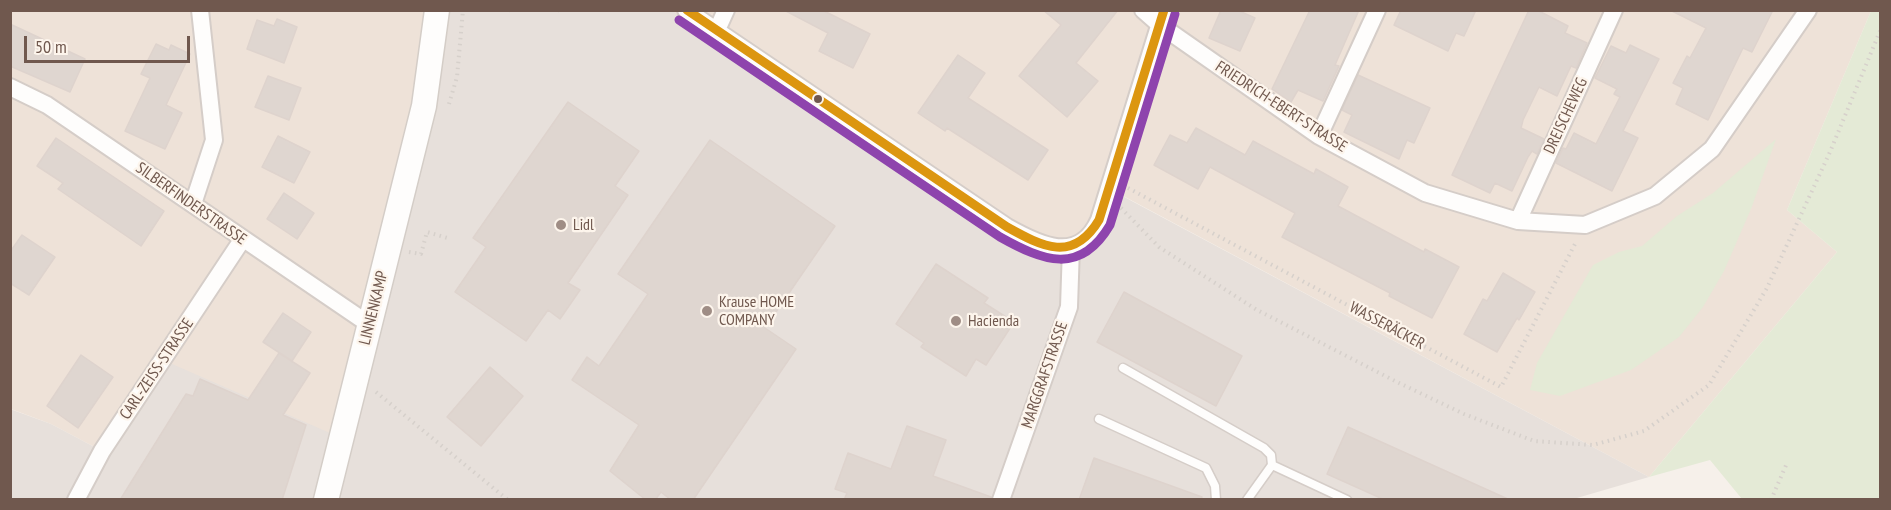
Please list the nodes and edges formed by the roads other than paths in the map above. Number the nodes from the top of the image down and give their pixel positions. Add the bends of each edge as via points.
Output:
1 (200, 10) edge
2 (437, 10) edge
3 (686, 10) edge
4 (726, 10) edge
5 (1143, 10) edge
6 (1377, 10) edge
7 (1614, 10) edge
8 (1808, 10) edge
9 (1162, 18) edge
10 (717, 30) junction
11 (10, 87) edge
12 (1320, 136) junction
13 (193, 204) junction
14 (1518, 221) junction
15 (242, 240) junction
16 (1071, 246) junction
17 (370, 325) junction
18 (1123, 368) dead end
19 (1099, 419) dead end
20 (1272, 465) junction
21 (76, 500) edge
22 (326, 500) edge
23 (1002, 500) edge
24 (1216, 500) edge
25 (1247, 500) edge
26 (1347, 500) edge

1 - 13 street via 214,140
2 - 17 main road, LINNENKAMP via 424,106
3 - 10 street
4 - 10 street
5 - 9 street, FRIEDRICH-EBERT-STRASSE
6 - 12 street
7 - 14 street, DREISCHEWEG
8 - 14 street, FRIEDRICH-EBERT-STRASSE via 1712,149 1655,196 1585,225
9 - 12 street, FRIEDRICH-EBERT-STRASSE
9 - 16 street via 1099,220 1082,242
10 - 16 street via 1007,227 1042,244
11 - 13 street, SILBERFINDERSTRASSE via 47,105
12 - 14 street, FRIEDRICH-EBERT-STRASSE via 1425,193
13 - 15 street, SILBERFINDERSTRASSE
15 - 17 street, SILBERFINDERSTRASSE
15 - 21 street, CARL-ZEISS-STRASSE via 102,451
16 - 23 street, MARGGRAFSTRASSE via 1069,307
17 - 22 main road, LINNENKAMP
18 - 20 lane via 1264,448 1271,455
19 - 24 lane via 1206,468 1215,486
20 - 25 lane
20 - 26 lane

